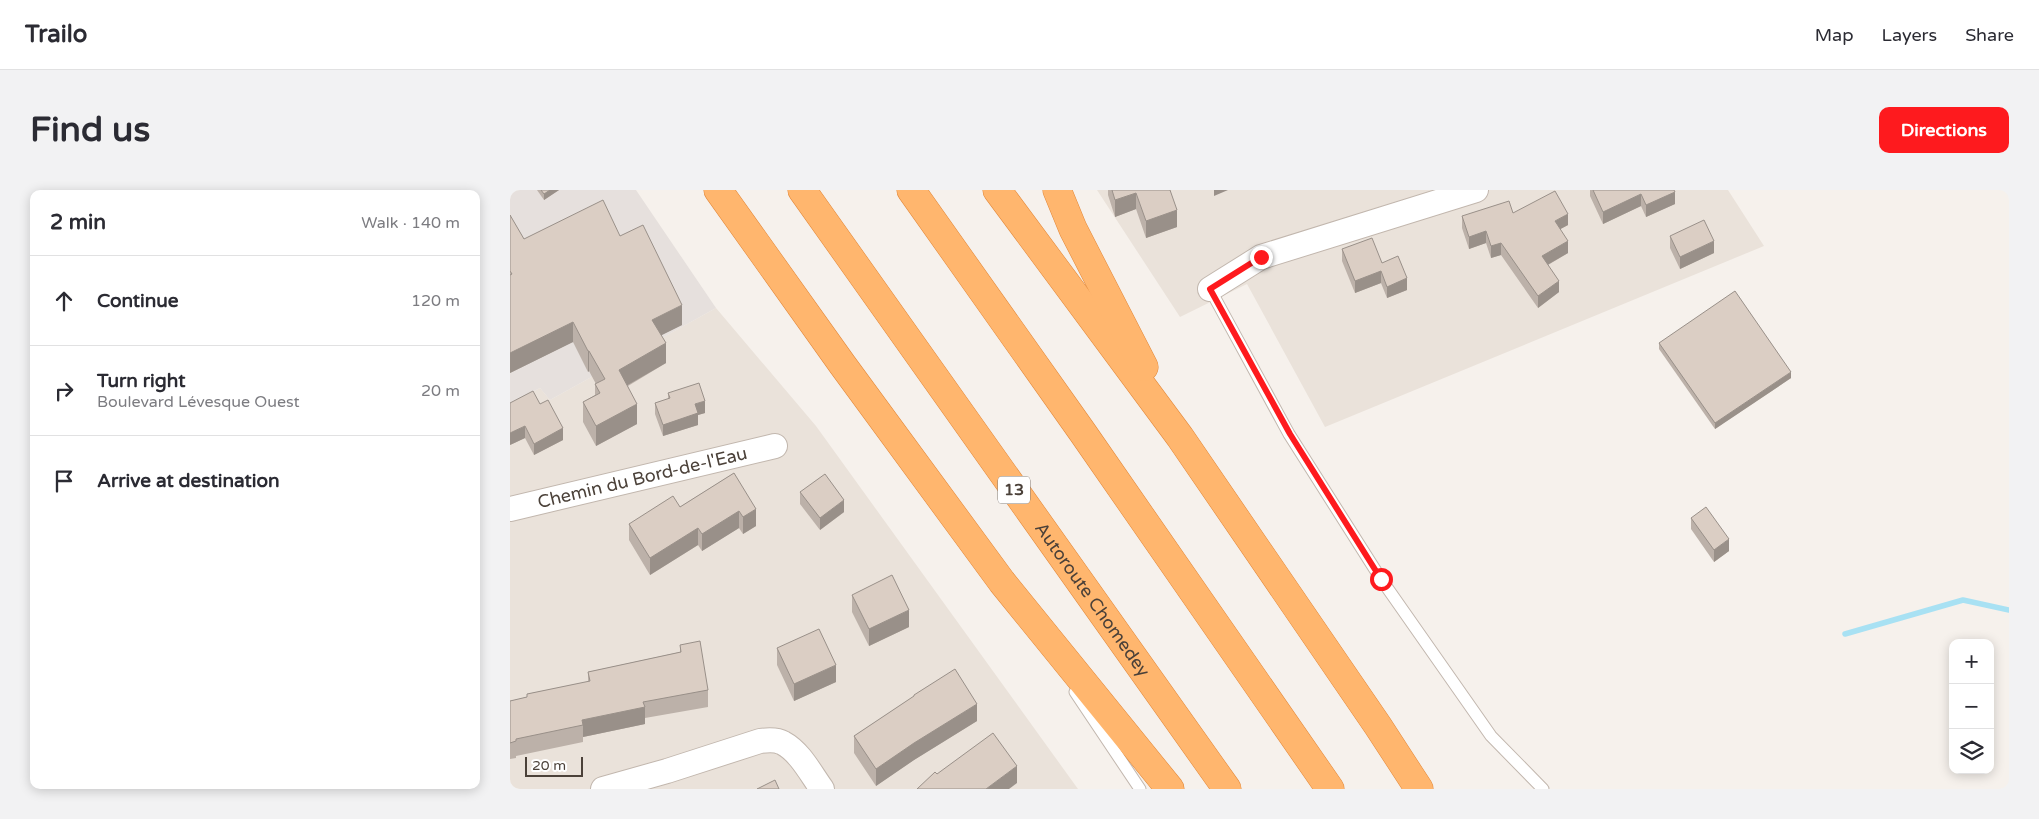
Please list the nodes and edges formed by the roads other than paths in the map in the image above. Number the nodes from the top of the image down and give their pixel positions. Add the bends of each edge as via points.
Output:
1 (718, 190) edge
2 (802, 190) edge
3 (911, 190) edge
4 (997, 190) edge
5 (1057, 190) edge
6 (1476, 190) edge
7 (1210, 289) joint
8 (1180, 438) junction
9 (775, 446) dead end
10 (510, 509) edge
11 (1002, 582) junction
12 (603, 789) edge
13 (822, 789) edge
14 (1140, 789) edge
15 (1170, 789) edge
16 (1227, 789) edge
17 (1330, 789) edge
18 (1419, 789) edge
19 (1543, 789) edge

1 - 11 highway
2 - 16 highway, Autoroute Chomedey / 13
3 - 17 highway
4 - 8 highway
5 - 8 highway via 1082,249
6 - 7 street via 1261,257
7 - 19 lane via 1290,434 1381,579 1491,736
8 - 18 highway
9 - 10 street, Chemin du Bord-de-l'Eau
11 - 14 lane
11 - 15 highway
12 - 13 street via 760,741 773,740 783,742 791,749

